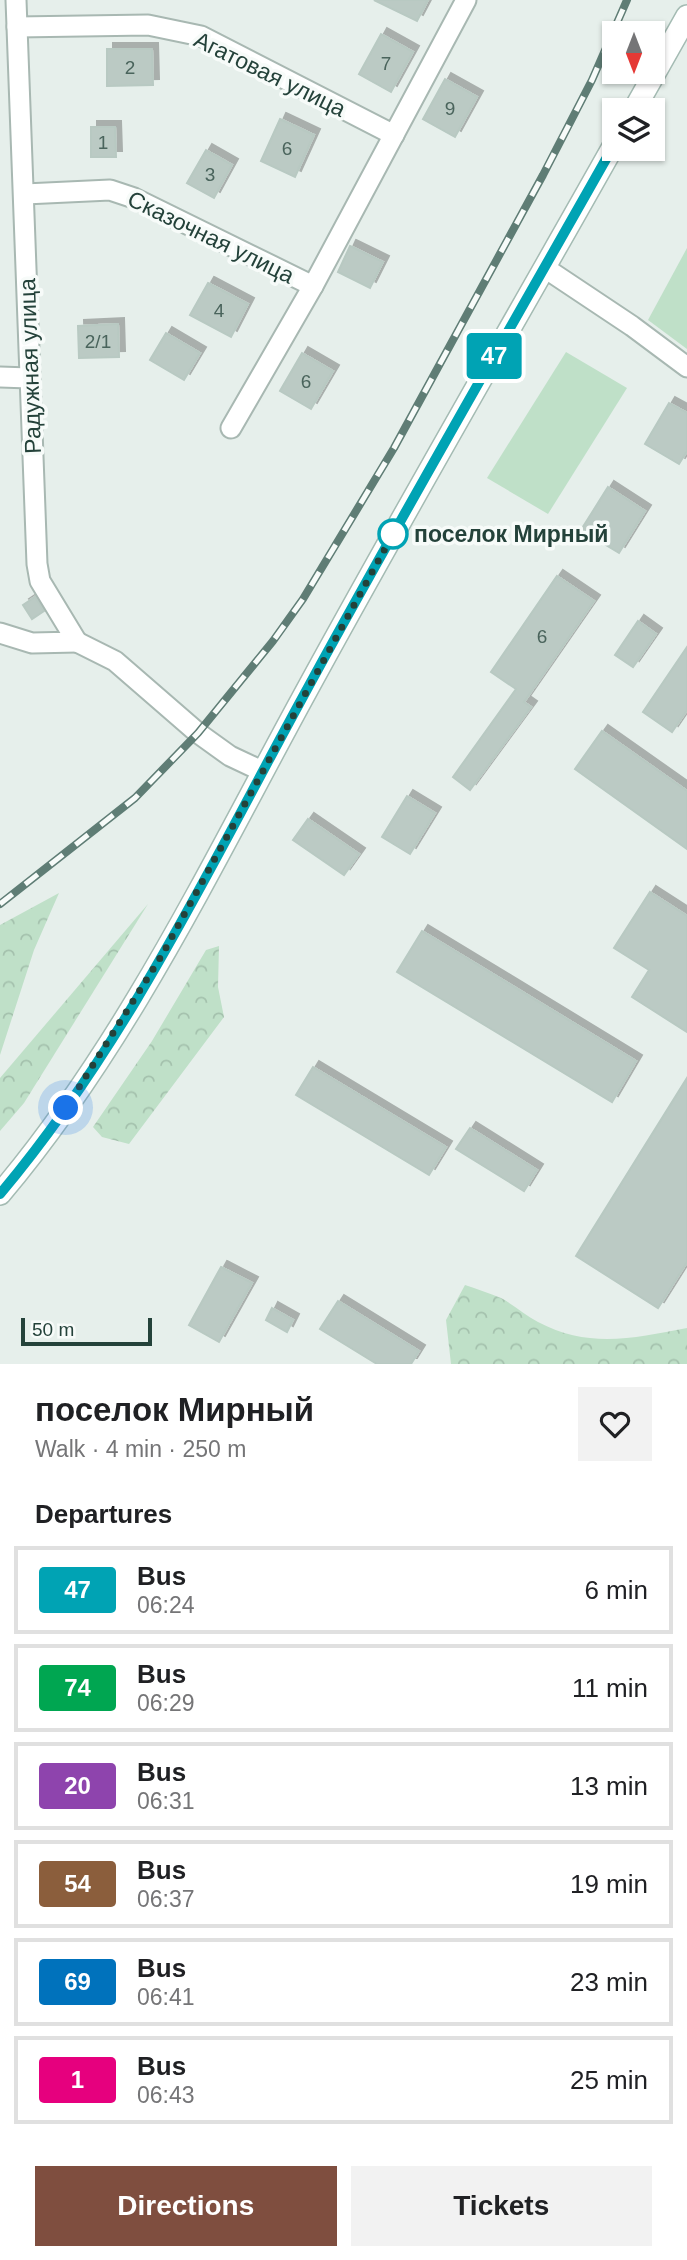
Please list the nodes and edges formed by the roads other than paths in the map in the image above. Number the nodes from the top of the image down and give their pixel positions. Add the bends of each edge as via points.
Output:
1 (16, 0) edge
2 (466, 0) edge
3 (687, 16) edge
4 (17, 27) junction
5 (641, 98) edge
6 (394, 135) junction
7 (605, 161) edge
8 (25, 194) junction
9 (545, 268) junction
10 (313, 286) junction
11 (687, 367) edge
12 (0, 377) edge
13 (29, 378) junction
14 (231, 428) dead end
15 (0, 633) edge
16 (77, 642) junction
17 (262, 771) junction
18 (0, 1194) edge

1 - 4 street, Радужная улица
2 - 6 street
3 - 5 street
4 - 6 street, Агатовая улица via 148,25 201,36
4 - 8 street, Радужная улица
6 - 10 street
7 - 9 street
8 - 10 street, Сказочная улица via 110,190
8 - 13 street, Радужная улица
9 - 11 street
9 - 17 street
10 - 14 street
12 - 13 street
13 - 16 street, Радужная улица via 38,572
15 - 16 street via 32,643
16 - 17 street via 115,661 198,733
17 - 18 street via 151,975 80,1087

